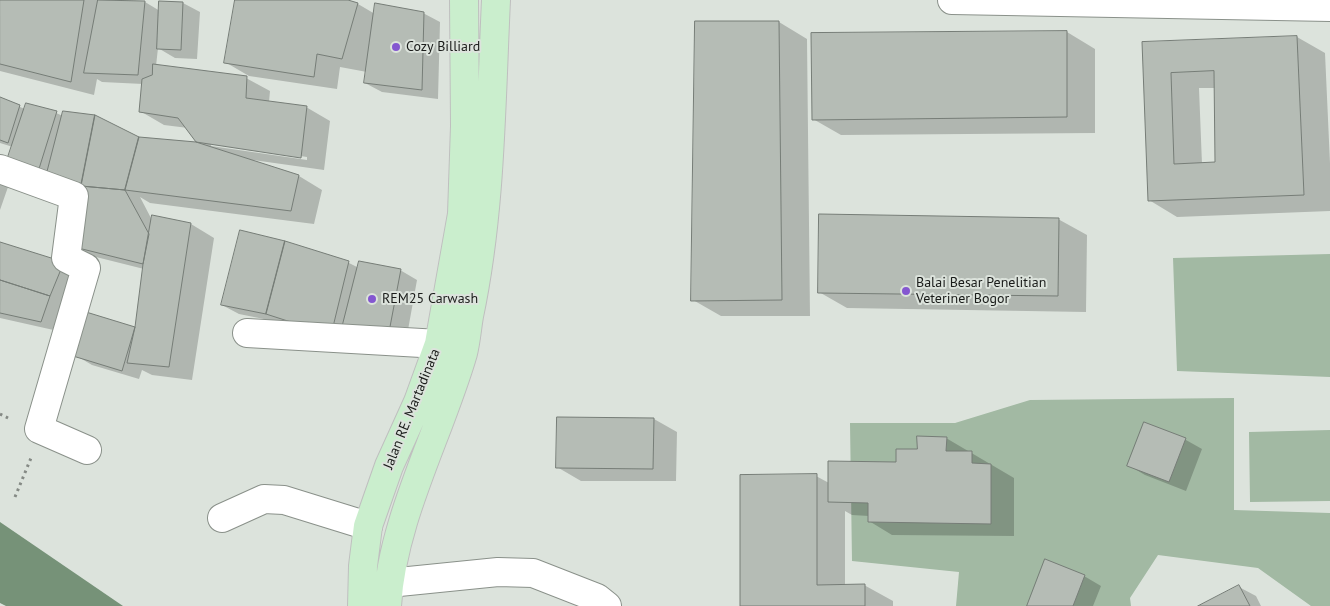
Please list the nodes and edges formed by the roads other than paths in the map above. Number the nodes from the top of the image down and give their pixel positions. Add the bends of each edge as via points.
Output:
1 (464, 0) edge
2 (496, 0) edge
3 (952, 0) edge
4 (1330, 7) edge
5 (0, 169) edge
6 (247, 333) dead end
7 (451, 348) junction
8 (87, 450) dead end
9 (222, 518) dead end
10 (368, 526) junction
11 (388, 594) edge
12 (362, 606) edge
13 (607, 606) edge

1 - 7 main road, Jalan RE. Martadinata via 462,214
2 - 7 main road via 486,206 474,292
3 - 4 street
5 - 8 street via 74,196 66,258 86,268 39,429
6 - 7 street
7 - 10 main road, Jalan RE. Martadinata via 418,402 386,474
7 - 11 main road
9 - 10 street via 264,498 284,500
10 - 12 main road, Jalan RE. Martadinata
11 - 13 street via 498,572 533,573 597,598

